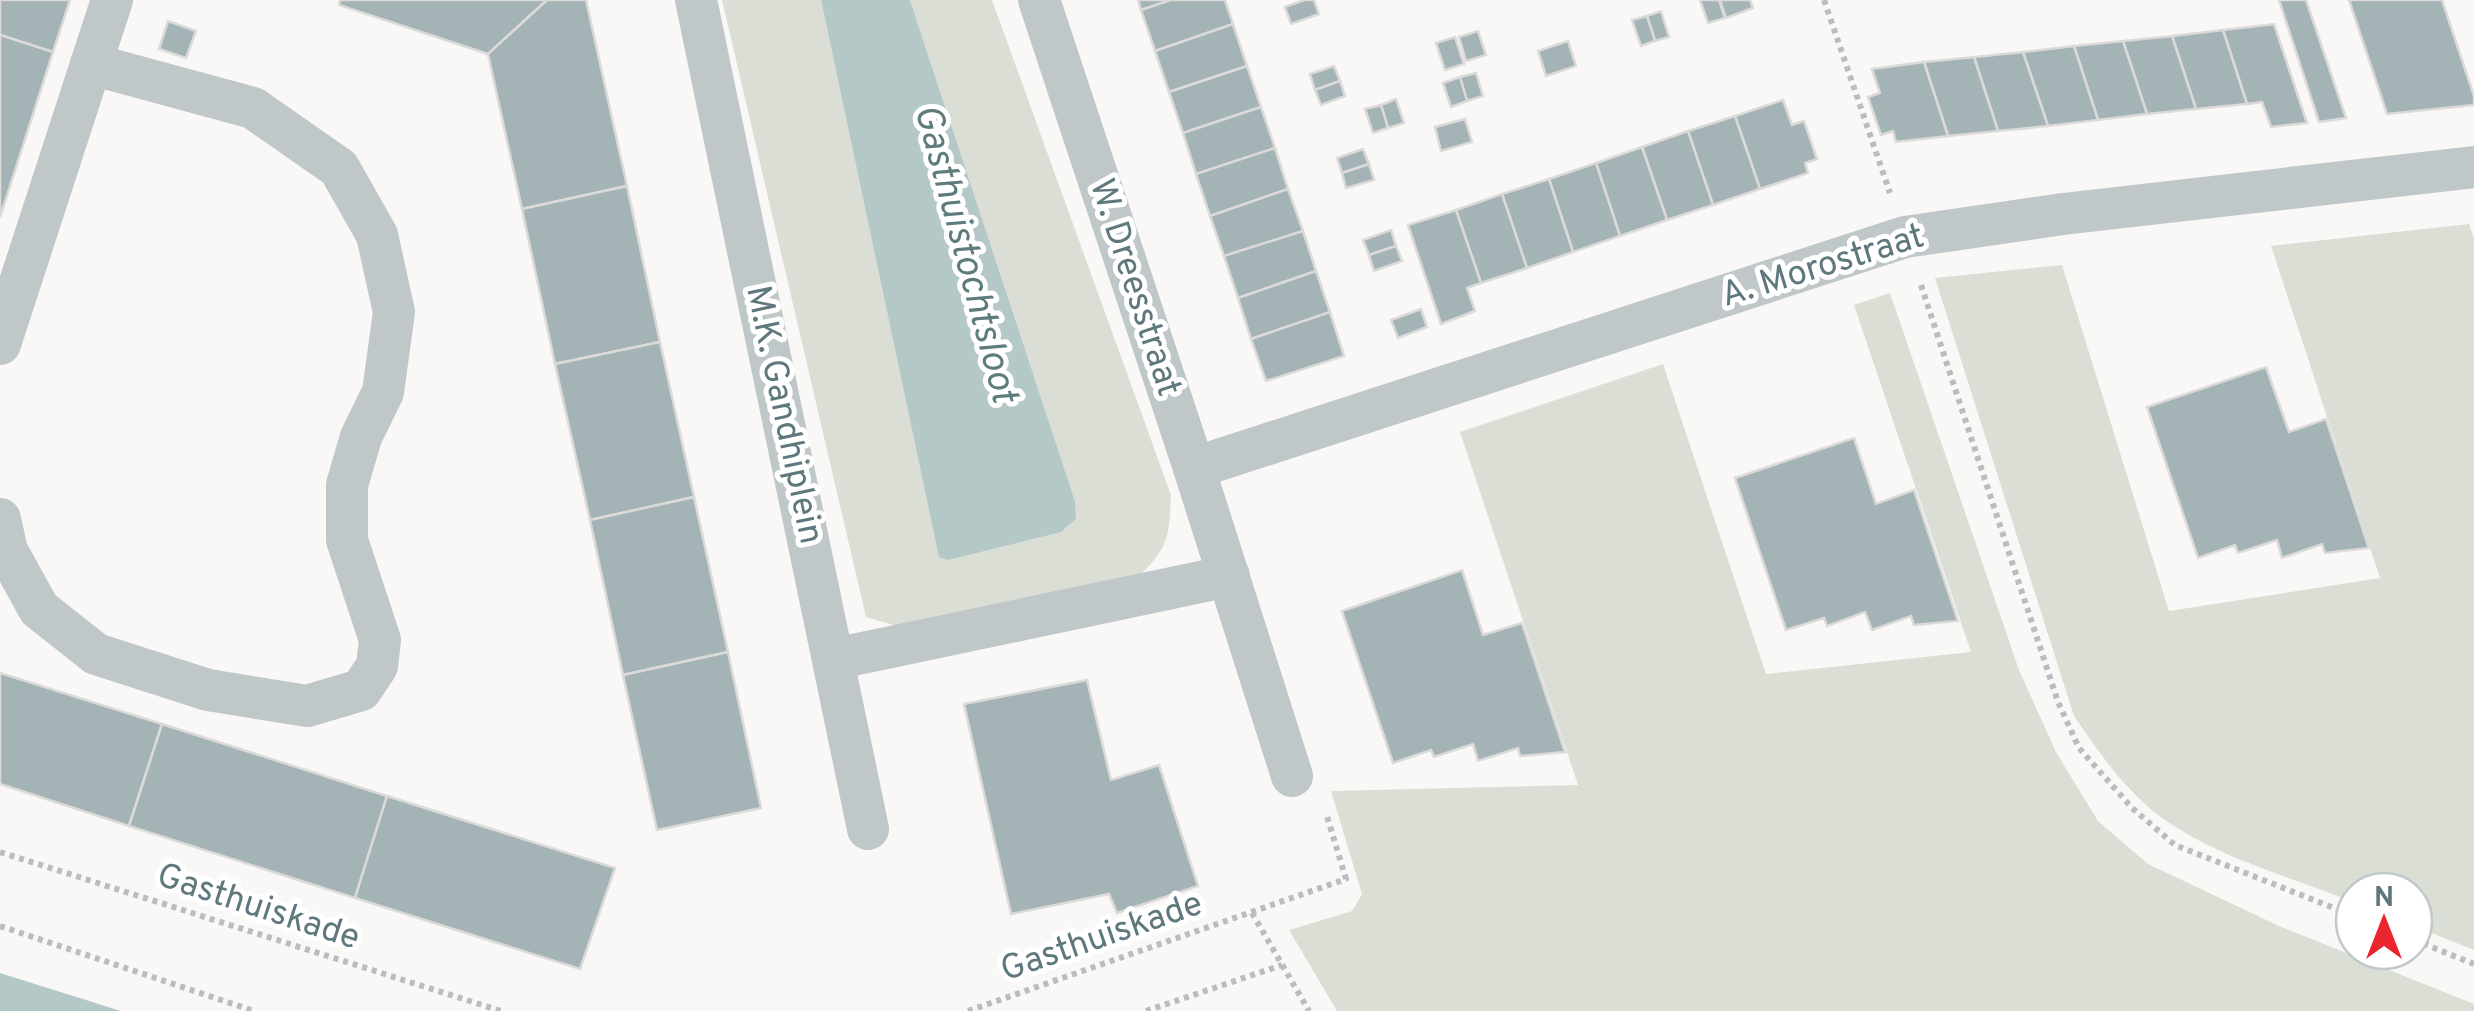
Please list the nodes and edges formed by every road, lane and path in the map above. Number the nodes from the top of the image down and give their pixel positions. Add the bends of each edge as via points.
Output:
1 (112, 0) edge
2 (696, 0) edge
3 (1039, 0) edge
4 (1824, 0) edge
5 (91, 64) junction
6 (2474, 167) edge
7 (1905, 237) junction
8 (0, 344) edge
9 (1194, 468) junction
10 (0, 519) edge
11 (1228, 576) junction
12 (834, 659) junction
13 (1292, 776) joint
14 (868, 830) dead end
15 (0, 852) edge
16 (2334, 908) edge
17 (1252, 913) junction
18 (0, 926) edge
19 (2434, 948) edge
20 (2474, 964) edge
21 (1282, 965) junction
22 (254, 1011) edge
23 (502, 1011) edge
24 (968, 1011) edge
25 (1146, 1011) edge
26 (1309, 1011) edge

1 - 5 street
2 - 12 street, M.K. Gandhiplein
3 - 9 street, W. Dreesstraat
4 - 7 path
5 - 8 street
5 - 10 street via 253,108 339,168 377,234 394,312 382,392 347,484 347,540 380,640 377,666 361,690 307,706 208,690 96,654 40,609 7,551
6 - 7 street, A. Morostraat
7 - 9 street, A. Morostraat
7 - 16 path via 2058,702 2079,748 2132,808 2176,844
9 - 11 street, W. Dreesstraat
11 - 12 street
11 - 13 street, W. Dreesstraat
12 - 14 street, M.K. Gandhiplein
13 - 17 path, Gasthuiskade via 1322,800 1346,879
15 - 23 path, Gasthuiskade
17 - 21 path
17 - 24 path, Gasthuiskade
18 - 22 path
19 - 20 path
21 - 25 path
21 - 26 path

